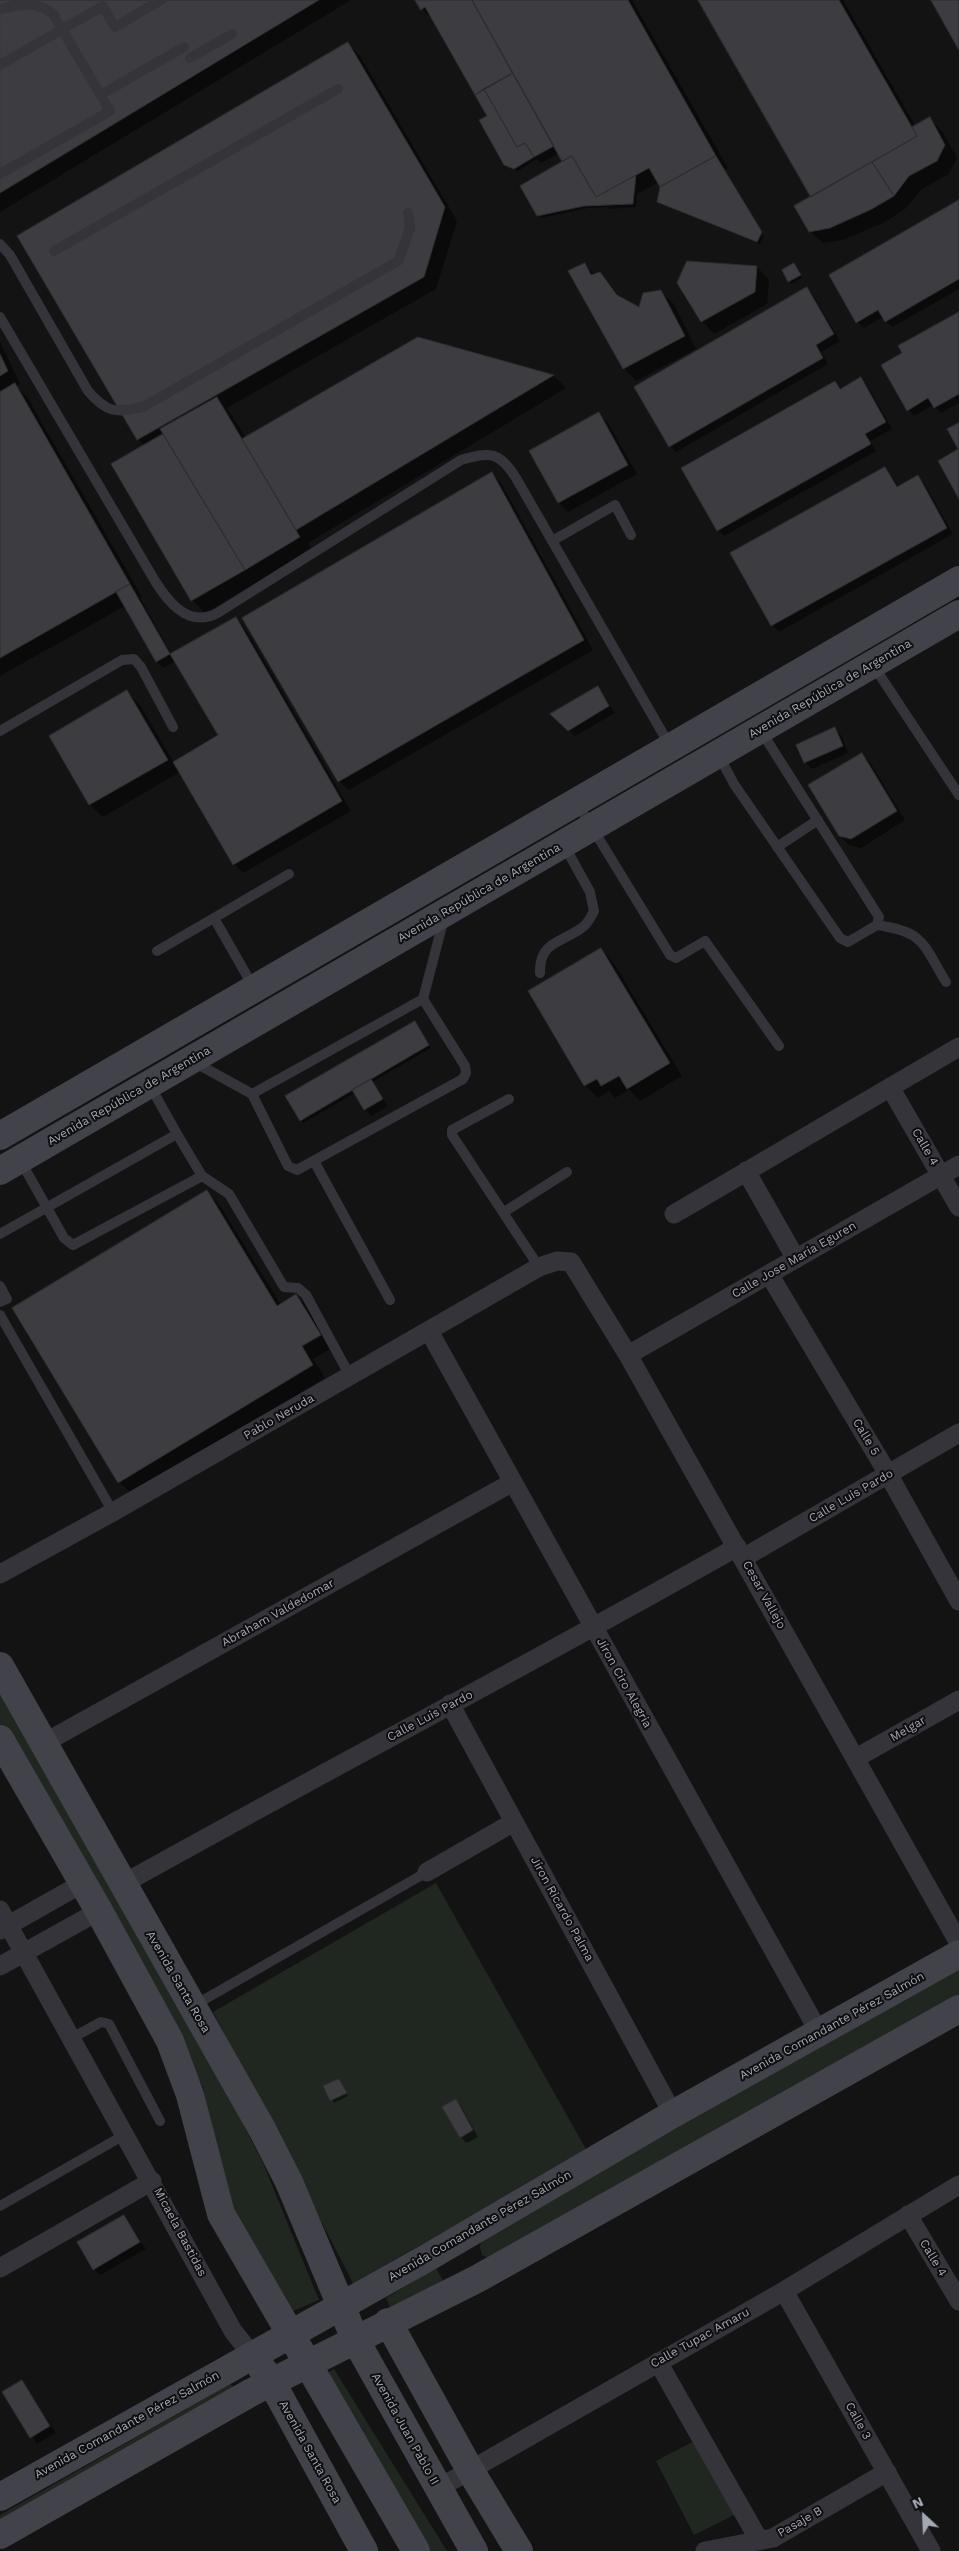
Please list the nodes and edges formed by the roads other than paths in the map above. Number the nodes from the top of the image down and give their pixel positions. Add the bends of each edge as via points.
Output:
1 (161, 0) edge
2 (0, 9) edge
3 (62, 29) junction
4 (232, 34) dead end
5 (184, 47) dead end
6 (190, 58) dead end
7 (0, 65) edge
8 (338, 89) dead end
9 (100, 95) junction
10 (0, 174) edge
11 (408, 213) dead end
12 (0, 244) edge
13 (54, 251) dead end
14 (0, 317) edge
15 (631, 535) dead end
16 (552, 541) junction
17 (959, 580) edge
18 (959, 614) edge
19 (873, 664) junction
20 (173, 727) dead end
21 (760, 730) junction
22 (0, 731) edge
23 (670, 748) junction
24 (718, 754) junction
25 (959, 795) edge
26 (577, 802) junction
27 (818, 820) junction
28 (592, 828) junction
29 (563, 844) junction
30 (777, 847) junction
31 (289, 874) dead end
32 (446, 912) junction
33 (214, 918) junction
34 (877, 925) junction
35 (157, 951) dead end
36 (540, 973) dead end
37 (946, 982) dead end
38 (255, 988) junction
39 (423, 999) junction
40 (779, 1046) dead end
41 (959, 1047) edge
42 (191, 1060) junction
43 (150, 1084) junction
44 (890, 1087) junction
45 (252, 1094) junction
46 (509, 1099) dead end
47 (177, 1134) junction
48 (0, 1136) edge
49 (314, 1161) junction
50 (10, 1165) edge
51 (959, 1165) edge
52 (746, 1171) junction
53 (567, 1172) dead end
54 (941, 1175) junction
55 (202, 1176) junction
56 (959, 1207) edge
57 (49, 1208) junction
58 (504, 1212) junction
59 (674, 1214) dead end
60 (0, 1234) edge
61 (796, 1259) junction
62 (557, 1261) joint
63 (539, 1267) junction
64 (769, 1274) junction
65 (0, 1286) edge
66 (390, 1300) dead end
67 (0, 1302) edge
68 (0, 1315) edge
69 (429, 1331) junction
70 (628, 1355) junction
71 (350, 1376) junction
72 (959, 1433) edge
73 (888, 1474) junction
74 (513, 1482) junction
75 (113, 1512) junction
76 (740, 1552) junction
77 (0, 1574) edge
78 (959, 1601) edge
79 (594, 1629) junction
80 (0, 1666) edge
81 (959, 1700) edge
82 (450, 1704) junction
83 (0, 1739) edge
84 (44, 1743) junction
85 (856, 1758) junction
86 (514, 1822) junction
87 (427, 1872) joint
88 (83, 1883) junction
89 (123, 1884) junction
90 (99, 1911) junction
91 (3, 1922) edge
92 (959, 1943) edge
93 (24, 1952) junction
94 (959, 1954) edge
95 (0, 1966) edge
96 (192, 2006) junction
97 (959, 2009) edge
98 (820, 2034) junction
99 (72, 2038) junction
100 (673, 2114) junction
101 (160, 2120) dead end
102 (126, 2134) junction
103 (152, 2181) junction
104 (959, 2185) edge
105 (0, 2206) edge
106 (908, 2215) junction
107 (457, 2240) junction
108 (0, 2268) edge
109 (477, 2279) junction
110 (784, 2291) junction
111 (959, 2301) edge
112 (340, 2305) junction
113 (388, 2322) junction
114 (291, 2333) junction
115 (354, 2339) junction
116 (252, 2355) junction
117 (658, 2362) junction
118 (308, 2363) junction
119 (271, 2381) junction
120 (470, 2470) junction
121 (887, 2472) junction
122 (439, 2488) junction
123 (0, 2497) edge
124 (0, 2535) edge
125 (759, 2540) junction
126 (364, 2551) edge
127 (416, 2551) edge
128 (474, 2551) edge
129 (520, 2551) edge
130 (705, 2551) edge
131 (931, 2551) edge

1 - 3 lane via 115,27 103,6
2 - 3 lane via 33,2 44,4
3 - 7 lane
3 - 9 lane
4 - 6 lane
5 - 9 lane
8 - 13 lane
9 - 10 lane via 110,111
11 - 12 lane via 410,228 398,261 143,407 120,412 101,406 88,391 10,255
14 - 16 lane via 166,599 180,611 194,617 210,616 227,607 461,460 481,454 496,455 507,464
15 - 16 lane via 615,506
16 - 23 lane
17 - 23 main road
18 - 19 main road, Avenida República de Argentina
19 - 21 main road, Avenida República de Argentina
19 - 25 lane
20 - 22 lane via 134,659 122,660
21 - 24 main road, Avenida República de Argentina
21 - 27 lane
23 - 26 main road
24 - 28 main road, Avenida República de Argentina
24 - 30 lane via 734,784
26 - 28 lane
26 - 38 main road
27 - 30 lane
27 - 34 lane via 874,908 879,918
28 - 29 main road, Avenida República de Argentina
28 - 40 lane via 670,955 676,958 705,941
29 - 32 main road, Avenida República de Argentina
29 - 36 lane via 590,892 594,911 584,926 547,948 540,960
30 - 34 lane via 843,942
31 - 33 lane
32 - 39 lane
32 - 42 main road, Avenida República de Argentina
33 - 35 lane
33 - 38 lane
34 - 37 lane via 918,936
38 - 48 main road
39 - 45 lane
39 - 49 lane via 464,1066 466,1073 463,1079
41 - 44 street
42 - 43 main road, Avenida República de Argentina
42 - 45 lane
43 - 47 lane
43 - 50 main road, Avenida República de Argentina
44 - 52 street
44 - 54 street, Calle 4
45 - 49 lane via 288,1166 297,1170
46 - 58 lane via 452,1130 454,1140
47 - 55 lane
47 - 57 lane
49 - 66 lane
50 - 57 lane
51 - 54 street, Calle Jose María Eguren
52 - 59 street
52 - 61 street
53 - 58 lane
54 - 56 street, Calle 4
54 - 61 street, Calle Jose María Eguren
55 - 57 lane via 73,1245 64,1238
55 - 71 lane via 229,1194 284,1287 298,1288 306,1295
57 - 60 lane
58 - 63 lane
61 - 64 street, Calle Jose María Eguren
62 - 63 street, Pablo Neruda
62 - 70 street, Cesar Vallejo via 571,1262
63 - 69 street, Pablo Neruda
64 - 70 street, Calle Jose María Eguren
64 - 73 street, Calle 5
65 - 67 lane via 7,1299
68 - 75 lane
69 - 71 street, Pablo Neruda
69 - 74 street, Jíron Ciro Alegria
70 - 76 street, Cesar Vallejo
71 - 75 street, Pablo Neruda
72 - 73 street, Calle Luis Pardo
73 - 76 street, Calle Luis Pardo
73 - 78 street, Calle 5
74 - 79 street, Jíron Ciro Alegria
74 - 84 street, Abraham Valdedomar
75 - 77 street, Pablo Neruda
76 - 79 street, Calle Luis Pardo
76 - 85 street, Cesar Vallejo
79 - 82 street, Calle Luis Pardo
79 - 98 street, Jíron Ciro Alegria
80 - 84 main road, Avenida Santa Rosa
81 - 85 street, Melgar
82 - 86 street, Jíron Ricardo Palma
82 - 89 street, Calle Luis Pardo
83 - 88 main road
84 - 89 main road, Avenida Santa Rosa
85 - 92 street, Cesar Vallejo
86 - 87 street
86 - 100 street, Jíron Ricardo Palma
87 - 96 lane
88 - 90 main road
88 - 91 street
89 - 96 main road, Avenida Santa Rosa
90 - 93 street
90 - 114 main road via 170,2041 181,2068 220,2214
91 - 93 street
93 - 95 street
93 - 99 street
94 - 98 main road, Avenida Comandante Pérez Salmón
96 - 112 main road, Avenida Santa Rosa via 262,2129
97 - 109 main road
98 - 100 main road, Avenida Comandante Pérez Salmón
99 - 101 lane via 100,2022 109,2024
99 - 102 street
100 - 107 main road, Avenida Comandante Pérez Salmón
102 - 103 street
102 - 105 lane
103 - 108 street, Micaela Bastidas
103 - 116 street, Micaela Bastidas via 234,2331
104 - 106 street, Calle Tupac Amaru
106 - 110 street, Calle Tupac Amaru
106 - 111 street, Calle 4
107 - 109 main road via 453,2252 456,2265 464,2275
107 - 112 main road, Avenida Comandante Pérez Salmón
109 - 113 main road
110 - 117 street, Calle Tupac Amaru
110 - 121 street, Calle 3
112 - 114 main road, Avenida Comandante Pérez Salmón
112 - 115 main road, Avenida Juan Pablo II
113 - 115 main road
113 - 120 main road
114 - 116 main road, Avenida Comandante Pérez Salmón
114 - 118 main road
115 - 118 main road
115 - 122 main road, Avenida Juan Pablo II
116 - 119 main road, Avenida Santa Rosa
116 - 123 main road, Avenida Comandante Pérez Salmón
117 - 120 street, Calle Tupac Amaru
117 - 125 street
118 - 119 main road
118 - 127 main road
119 - 124 main road
119 - 126 main road, Avenida Santa Rosa
120 - 122 street, Calle Tupac Amaru
120 - 129 main road
121 - 125 street, Pasaje B via 773,2538
121 - 131 street, Calle 3
122 - 128 main road, Avenida Juan Pablo II
125 - 130 street, Pasaje B

